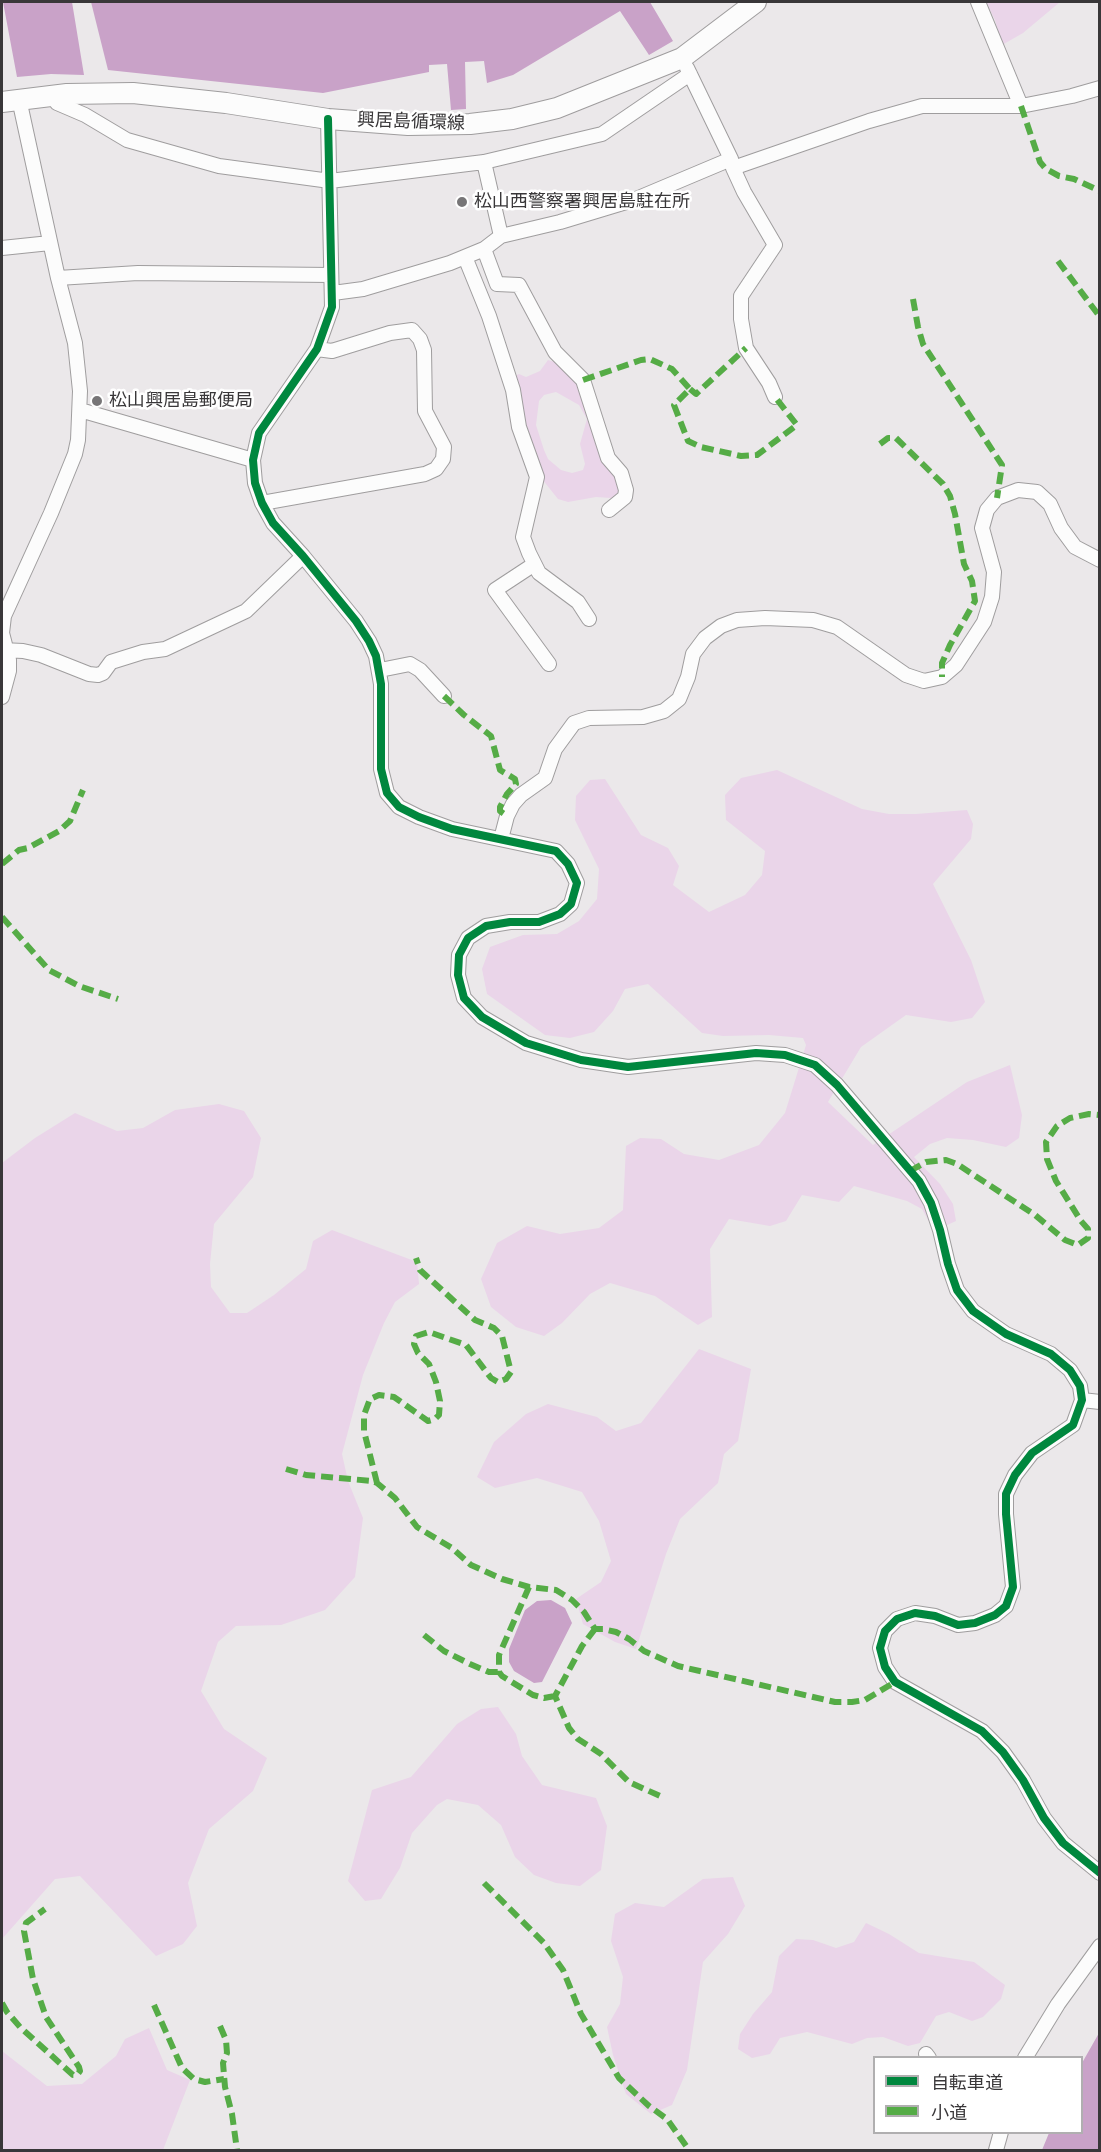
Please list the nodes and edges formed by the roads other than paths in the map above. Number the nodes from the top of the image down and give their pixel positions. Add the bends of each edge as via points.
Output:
1 (756, 2) edge
2 (978, 2) edge
3 (686, 66) junction
4 (1100, 88) edge
5 (53, 96) junction
6 (10, 101) edge
7 (1021, 106) junction
8 (328, 119) junction
9 (484, 162) junction
10 (732, 164) junction
11 (330, 181) junction
12 (501, 236) junction
13 (50, 243) junction
14 (2, 248) edge
15 (484, 249) junction
16 (465, 257) junction
17 (331, 275) junction
18 (58, 278) junction
19 (333, 293) junction
20 (317, 349) junction
21 (775, 397) dead end
22 (80, 410) junction
23 (253, 460) junction
24 (262, 503) junction
25 (609, 510) dead end
26 (303, 556) junction
27 (1100, 560) edge
28 (533, 565) junction
29 (589, 619) dead end
30 (3, 650) edge
31 (549, 664) dead end
32 (380, 670) junction
33 (444, 696) dead end
34 (2, 697) edge
35 (501, 839) junction
36 (1082, 1400) junction
37 (1100, 1402) edge
38 (1100, 1873) edge
39 (1100, 1946) edge
40 (1026, 2056) edge
41 (1001, 2134) edge
42 (996, 2151) edge

1 - 3 main road, 興居島循環線
2 - 7 street
3 - 8 main road, 興居島循環線 via 512,119 408,125
3 - 9 street via 602,134
3 - 10 street
4 - 7 street
5 - 6 main road, 興居島循環線
5 - 8 main road, 興居島循環線 via 133,93
5 - 11 street via 57,102 127,140 219,166
6 - 13 street
7 - 10 street via 922,105
8 - 11 street
9 - 11 street
9 - 12 street
10 - 12 street via 636,199
10 - 21 street via 775,245 741,296 741,319 746,348
11 - 17 street
12 - 15 street
13 - 14 street
13 - 18 street
15 - 16 street
15 - 25 street via 497,284 519,285 555,352 583,380 608,458 621,473 626,490 625,497
16 - 19 street via 363,288
16 - 28 street via 489,316 537,477 524,537
17 - 18 street via 138,273
17 - 19 street
18 - 22 street via 75,342
19 - 20 street via 329,321
20 - 23 street via 259,433
20 - 24 street via 332,351 412,330 424,350 425,411 444,447 443,459 436,469 425,474
22 - 23 street
22 - 30 street via 75,454 4,616
23 - 24 street
24 - 26 street via 273,523
26 - 30 street via 246,611 165,649 143,651 111,662 98,675 41,655
26 - 32 street via 369,641
27 - 35 street via 1075,547 1050,504 1037,492 1018,490 997,498 987,510 982,528 994,572 993,597 984,621 957,664 942,677 924,681 906,675 837,627 813,620 765,618 720,626 693,654 679,699 664,711 643,717 589,718 574,723 555,749 545,778 513,804
28 - 29 street via 578,602
28 - 31 street via 495,590
30 - 34 street via 9,660 9,671
32 - 33 street via 410,664
32 - 35 street via 381,769 387,793 399,807 419,817 452,829
35 - 36 street via 556,851 568,864 576,883 571,904 561,914 539,922 486,926 468,938 459,955 458,975 464,998 482,1017 526,1043 605,1064 628,1067 756,1053 786,1055 815,1065 837,1085 919,1181 937,1221 957,1290 973,1311 1006,1334 1051,1354 1070,1370 1080,1386
36 - 37 street
36 - 38 street via 1072,1425 1032,1453 1006,1494 1013,1587 1006,1606 975,1623 958,1625 935,1616 915,1614 897,1619 885,1631 880,1648 885,1667 895,1682 982,1731 1003,1752 1063,1843
39 - 40 street
41 - 42 street

